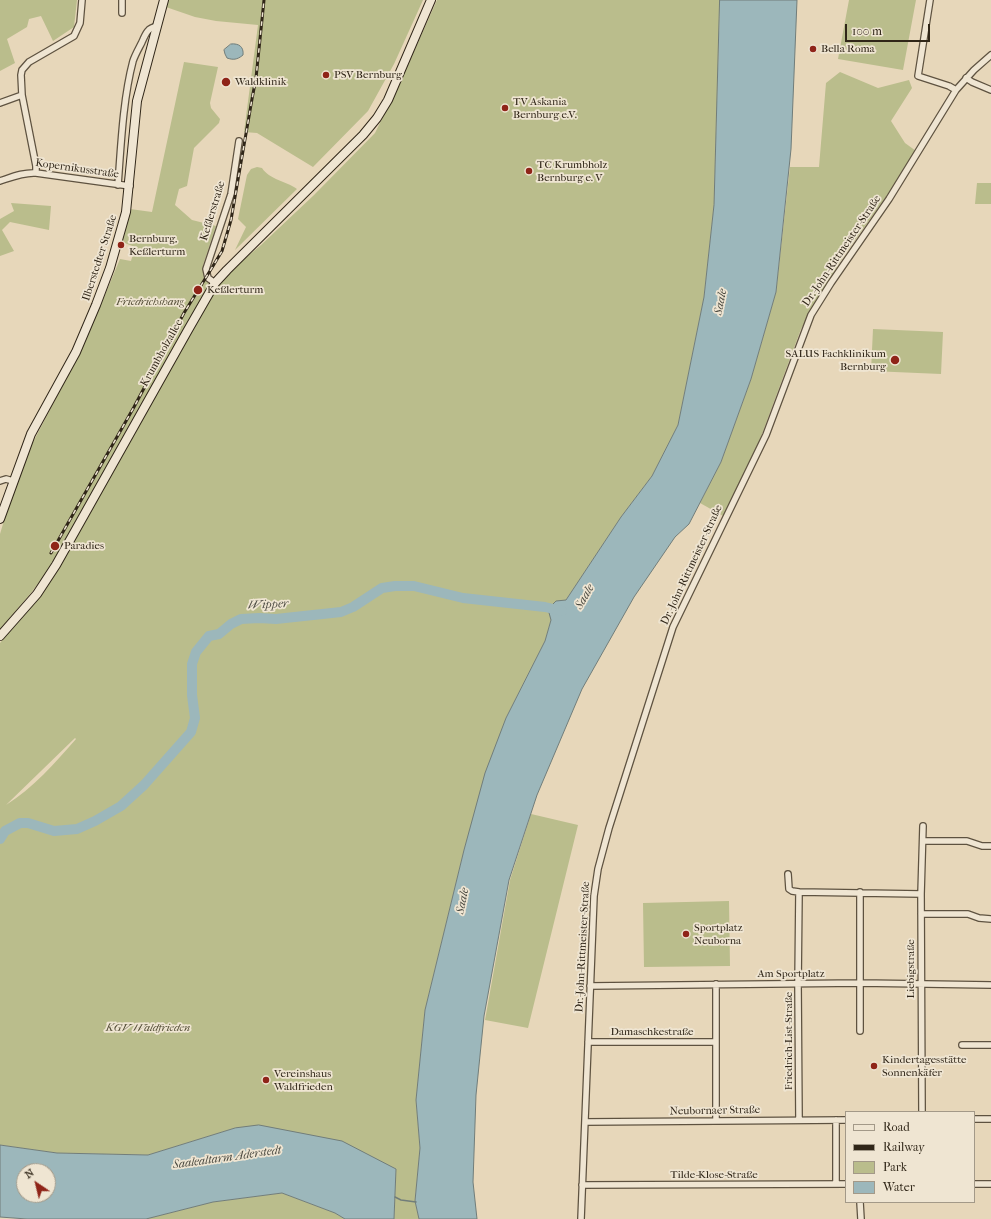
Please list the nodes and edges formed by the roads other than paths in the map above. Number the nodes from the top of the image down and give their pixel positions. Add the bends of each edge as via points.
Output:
1 (82, 0) edge
2 (122, 0) edge
3 (164, 0) edge
4 (430, 0) edge
5 (930, 0) edge
6 (122, 13) dead end
7 (156, 27) junction
8 (991, 55) edge
9 (966, 78) junction
10 (956, 90) junction
11 (991, 90) edge
12 (22, 95) junction
13 (0, 103) edge
14 (239, 141) dead end
15 (36, 173) junction
16 (0, 181) edge
17 (118, 185) junction
18 (130, 186) junction
19 (215, 283) junction
20 (0, 481) edge
21 (13, 481) junction
22 (0, 519) edge
23 (0, 636) edge
24 (923, 826) dead end
25 (923, 841) junction
26 (991, 846) edge
27 (788, 874) dead end
28 (799, 892) junction
29 (860, 892) junction
30 (921, 894) junction
31 (921, 914) junction
32 (991, 919) edge
33 (860, 983) junction
34 (716, 984) junction
35 (798, 984) junction
36 (921, 984) junction
37 (590, 986) junction
38 (991, 986) edge
39 (860, 1031) dead end
40 (588, 1042) junction
41 (715, 1042) junction
42 (962, 1045) dead end
43 (991, 1045) edge
44 (922, 1111) edge
45 (975, 1119) edge
46 (991, 1119) edge
47 (799, 1120) junction
48 (836, 1120) junction
49 (845, 1120) edge
50 (716, 1121) junction
51 (585, 1122) junction
52 (836, 1184) junction
53 (845, 1184) edge
54 (975, 1184) edge
55 (991, 1184) edge
56 (582, 1185) junction
57 (860, 1203) edge
58 (581, 1219) edge
59 (861, 1219) edge

1 - 12 street via 80,23 74,36 29,62 22,70
2 - 6 street
3 - 7 street, Ilberstedter Straße
4 - 19 street, Krumbholzallee via 392,91 377,118
5 - 10 street via 918,76
7 - 17 street, Ilberstedter Straße via 147,33 134,60 125,109
7 - 18 street, Ilberstedter Straße via 137,101
8 - 9 street, Dr.-John-Rittmeister-Straße
9 - 10 street, Dr.-John-Rittmeister-Straße
9 - 11 street
10 - 37 street, Dr.-John-Rittmeister-Straße via 889,199 811,315 766,435 673,627 601,856 594,896
12 - 13 street
12 - 15 street
14 - 19 street, Keßlerstraße via 231,194 206,266 207,276
15 - 16 street, Kopernikusstraße via 30,172
15 - 17 street, Kopernikusstraße
17 - 18 street, Kopernikusstraße
18 - 21 street, Ilberstedter Straße via 118,244 106,280 76,352 31,434
19 - 23 street, Krumbholzallee via 56,565 37,594
20 - 21 street
21 - 22 street, Ilberstedter Straße
24 - 25 street, Liebigstraße
25 - 26 street via 967,841
25 - 30 street, Liebigstraße
27 - 28 street via 789,889
28 - 29 street
28 - 35 street, Friedrich-List-Straße
29 - 30 street
29 - 33 street
30 - 31 street, Liebigstraße
31 - 32 street via 968,914
31 - 36 street, Liebigstraße
33 - 35 street, Am Sportplatz
33 - 36 street, Am Sportplatz
33 - 39 street
34 - 35 street, Am Sportplatz
34 - 37 street, Am Sportplatz
34 - 41 street
35 - 47 street, Friedrich-List-Straße
36 - 38 street, Am Sportplatz
36 - 44 street, Liebigstraße
37 - 40 street, Dr.-John-Rittmeister-Straße
40 - 41 street, Damaschkestraße
40 - 51 street, Dr.-John-Rittmeister-Straße
41 - 50 street
42 - 43 street
45 - 46 street
47 - 48 street, Neubornaer Straße
47 - 50 street, Neubornaer Straße
48 - 49 street, Neubornaer Straße
48 - 52 street
50 - 51 street, Neubornaer Straße
51 - 56 street, Dr.-John-Rittmeister-Straße
52 - 53 street, Tilde-Klose-Straße
52 - 56 street, Tilde-Klose-Straße
54 - 55 street
56 - 58 street, Dr.-John-Rittmeister-Straße
57 - 59 street

